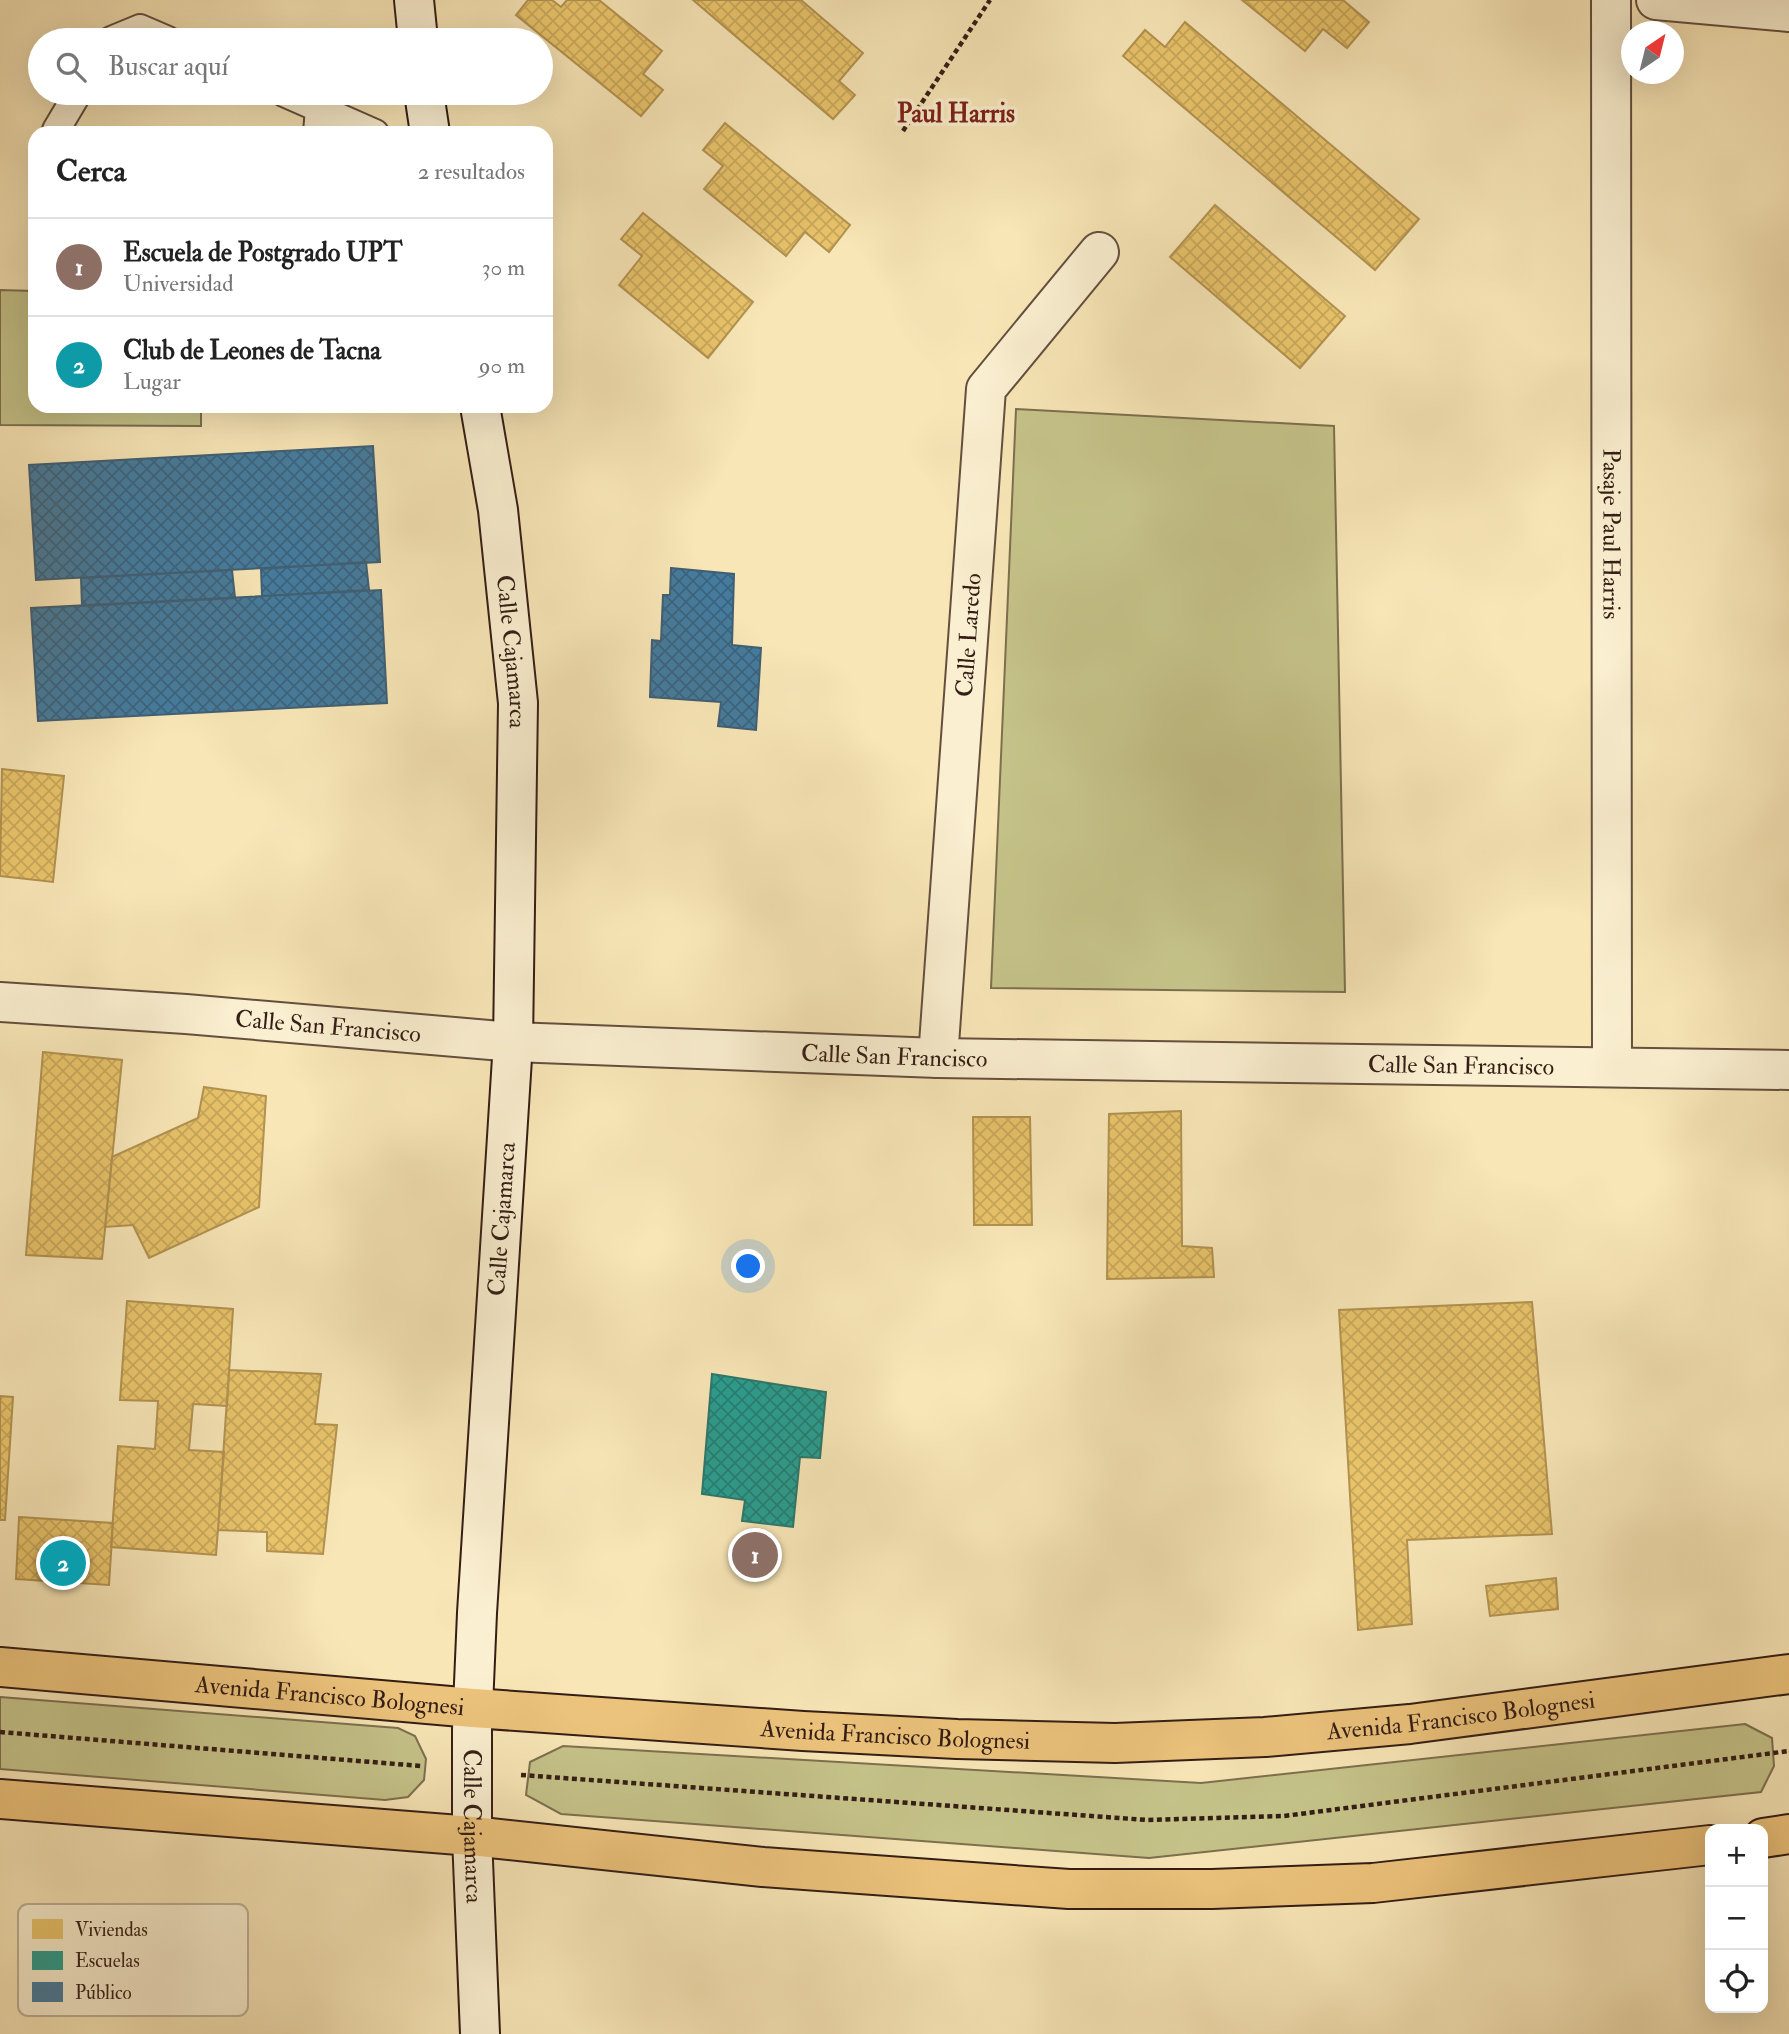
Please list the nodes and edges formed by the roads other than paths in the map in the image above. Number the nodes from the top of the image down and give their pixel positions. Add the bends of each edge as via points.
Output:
1 (414, 0) edge
2 (1611, 0) edge
3 (1656, 0) edge
4 (1789, 12) edge
5 (417, 28) edge
6 (71, 105) edge
7 (299, 105) edge
8 (426, 105) edge
9 (318, 121) edge
10 (58, 126) edge
11 (342, 126) edge
12 (429, 126) edge
13 (1099, 252) dead end
14 (481, 413) edge
15 (0, 1002) edge
16 (513, 1042) junction
17 (938, 1058) junction
18 (1612, 1067) junction
19 (1789, 1070) edge
20 (0, 1667) edge
21 (1789, 1674) edge
22 (473, 1708) junction
23 (0, 1799) edge
24 (1789, 1834) edge
25 (472, 1836) junction
26 (1768, 1837) edge
27 (1705, 1847) edge
28 (481, 2034) edge

1 - 5 street
2 - 18 street, Pasaje Paul Harris
3 - 4 street
6 - 10 lane
7 - 9 lane
8 - 12 street
9 - 11 lane
13 - 17 street, Calle Laredo via 986,389
14 - 16 street, Calle Cajamarca via 498,510 518,702
15 - 16 street, Calle San Francisco
16 - 17 street, Calle San Francisco
16 - 22 street, Calle Cajamarca
17 - 18 street, Calle San Francisco
18 - 19 street, Calle San Francisco
20 - 22 main road, Avenida Francisco Bolognesi
21 - 22 main road, Avenida Francisco Bolognesi via 1410,1724 1265,1737 1115,1743 816,1732
22 - 25 street, Calle Cajamarca
23 - 25 main road
24 - 26 main road
25 - 27 main road via 763,1867 1069,1889 1373,1883
25 - 28 street, Calle Cajamarca

